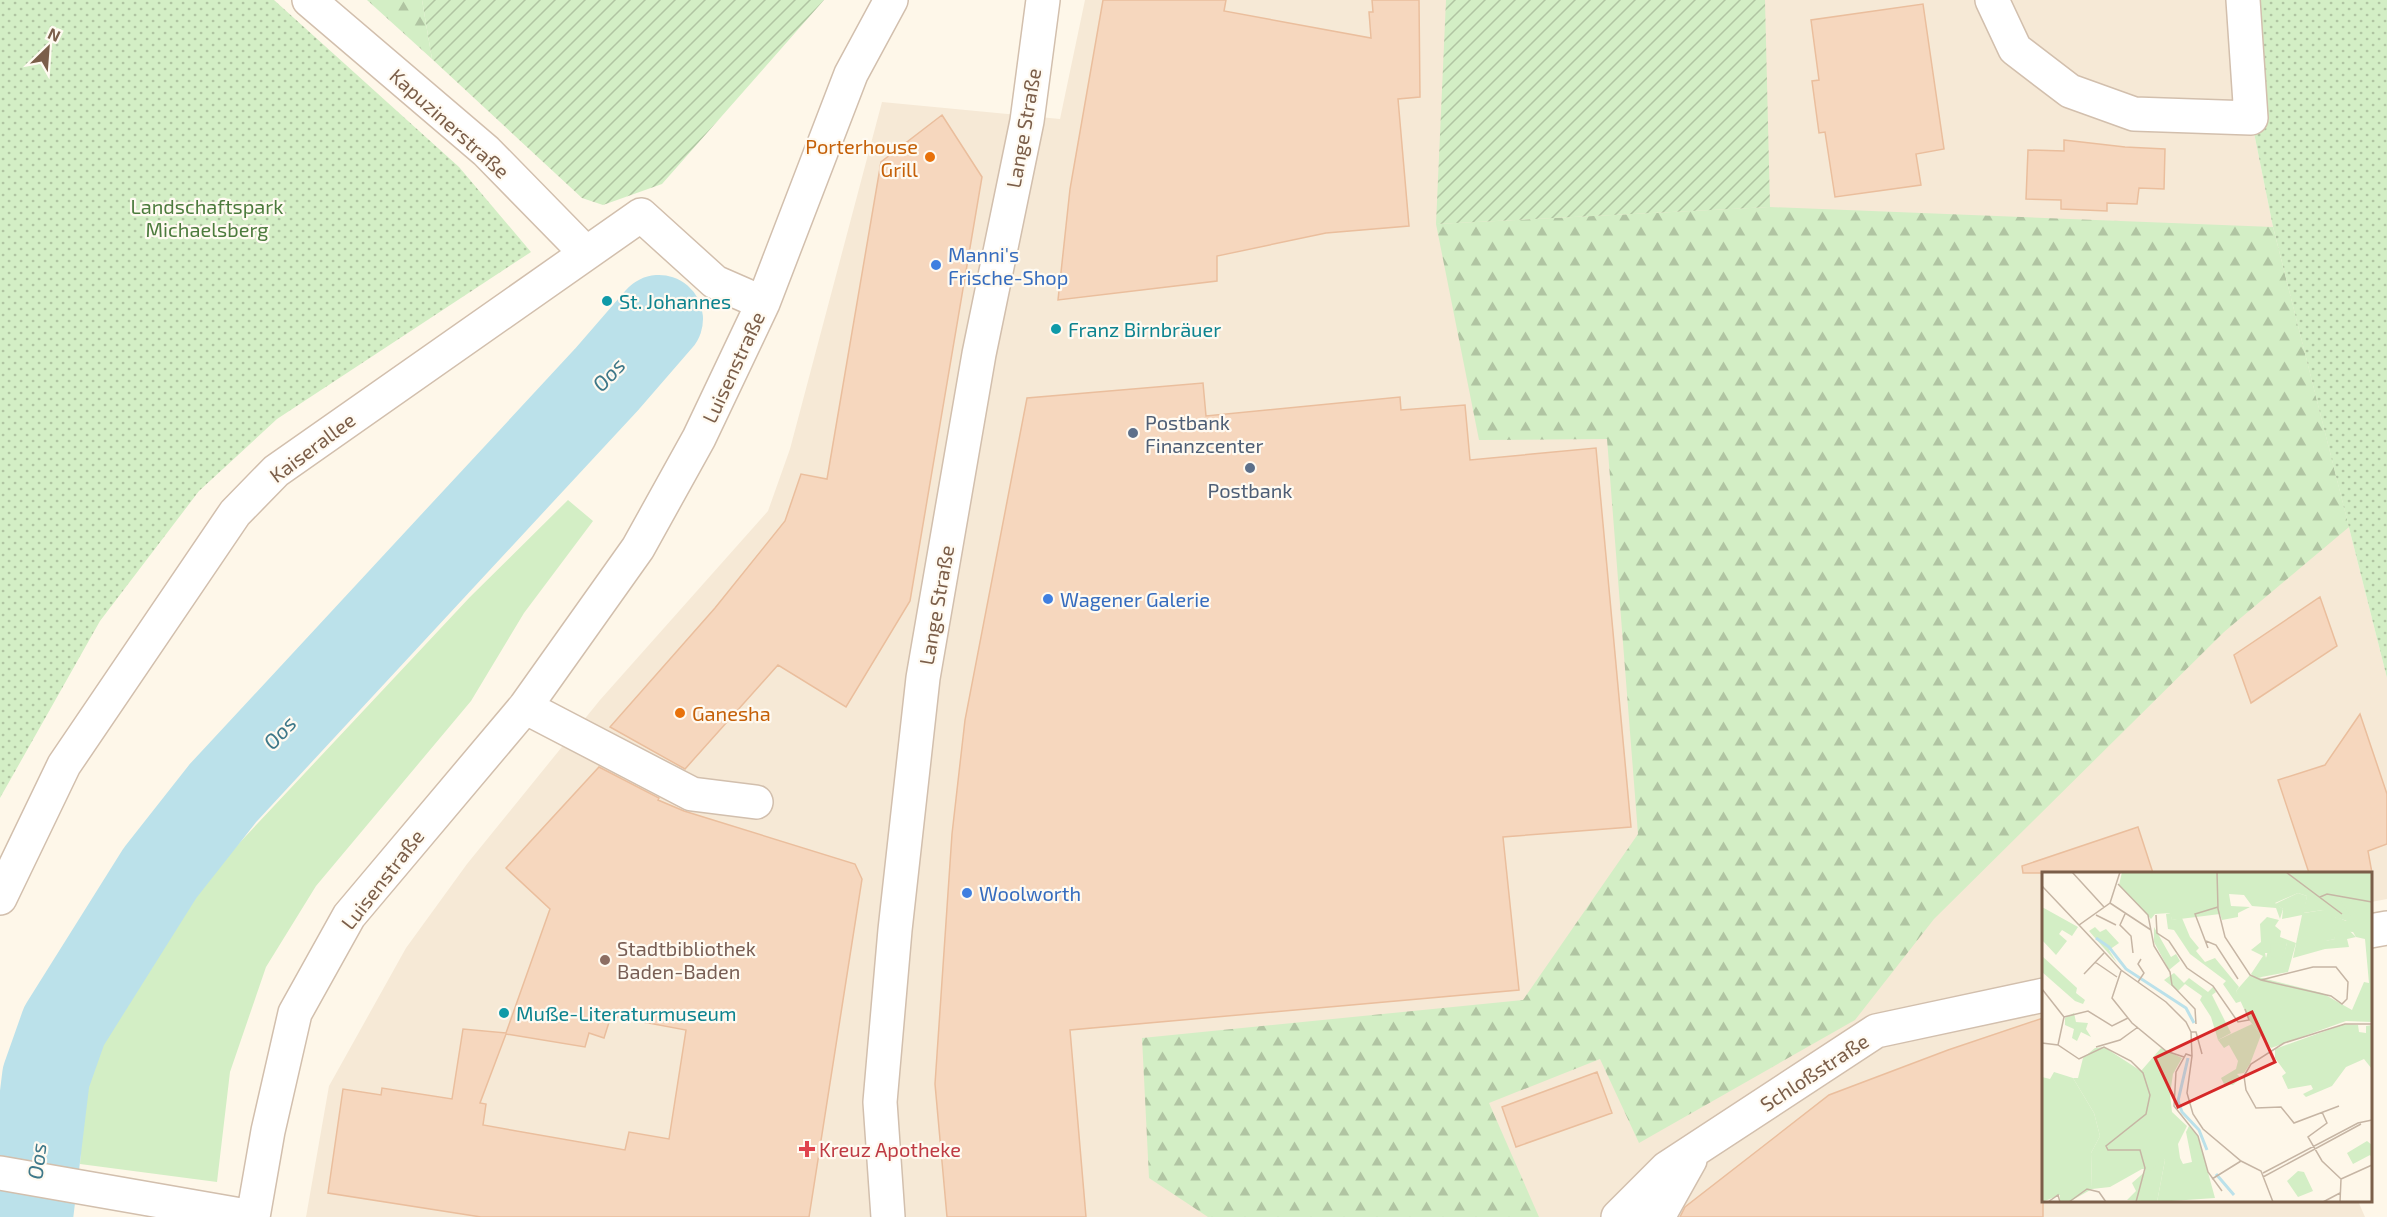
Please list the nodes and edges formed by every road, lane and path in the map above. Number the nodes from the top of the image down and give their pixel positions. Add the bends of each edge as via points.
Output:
1 (309, 0) edge
2 (891, 0) edge
3 (1043, 0) edge
4 (1992, 0) edge
5 (2243, 0) edge
6 (585, 252) junction
7 (763, 303) junction
8 (525, 707) junction
9 (756, 802) dead end
10 (0, 898) edge
11 (2387, 928) edge
12 (2372, 931) edge
13 (2042, 995) edge
14 (1696, 1148) junction
15 (0, 1173) edge
16 (253, 1217) edge
17 (888, 1217) edge
18 (1618, 1217) edge
19 (1658, 1217) edge

1 - 6 street, Kapuzinerstraße via 486,151
2 - 7 street, Luisenstraße via 852,74
3 - 17 street, Lange Straße via 1027,121 979,354 923,678 880,1102
4 - 5 street via 2015,49 2070,91 2134,114 2251,118
6 - 7 street, Kaiserallee via 641,214 715,282
6 - 10 street, Kaiserallee via 276,471 235,513 63,765
7 - 8 street, Luisenstraße via 699,438 638,548
8 - 9 street via 692,794
8 - 16 street, Luisenstraße via 349,916 295,1013
11 - 12 street
13 - 14 street, Schloßstraße via 1876,1031
14 - 18 street, Schloßstraße via 1667,1168
14 - 19 street
15 - 16 street

